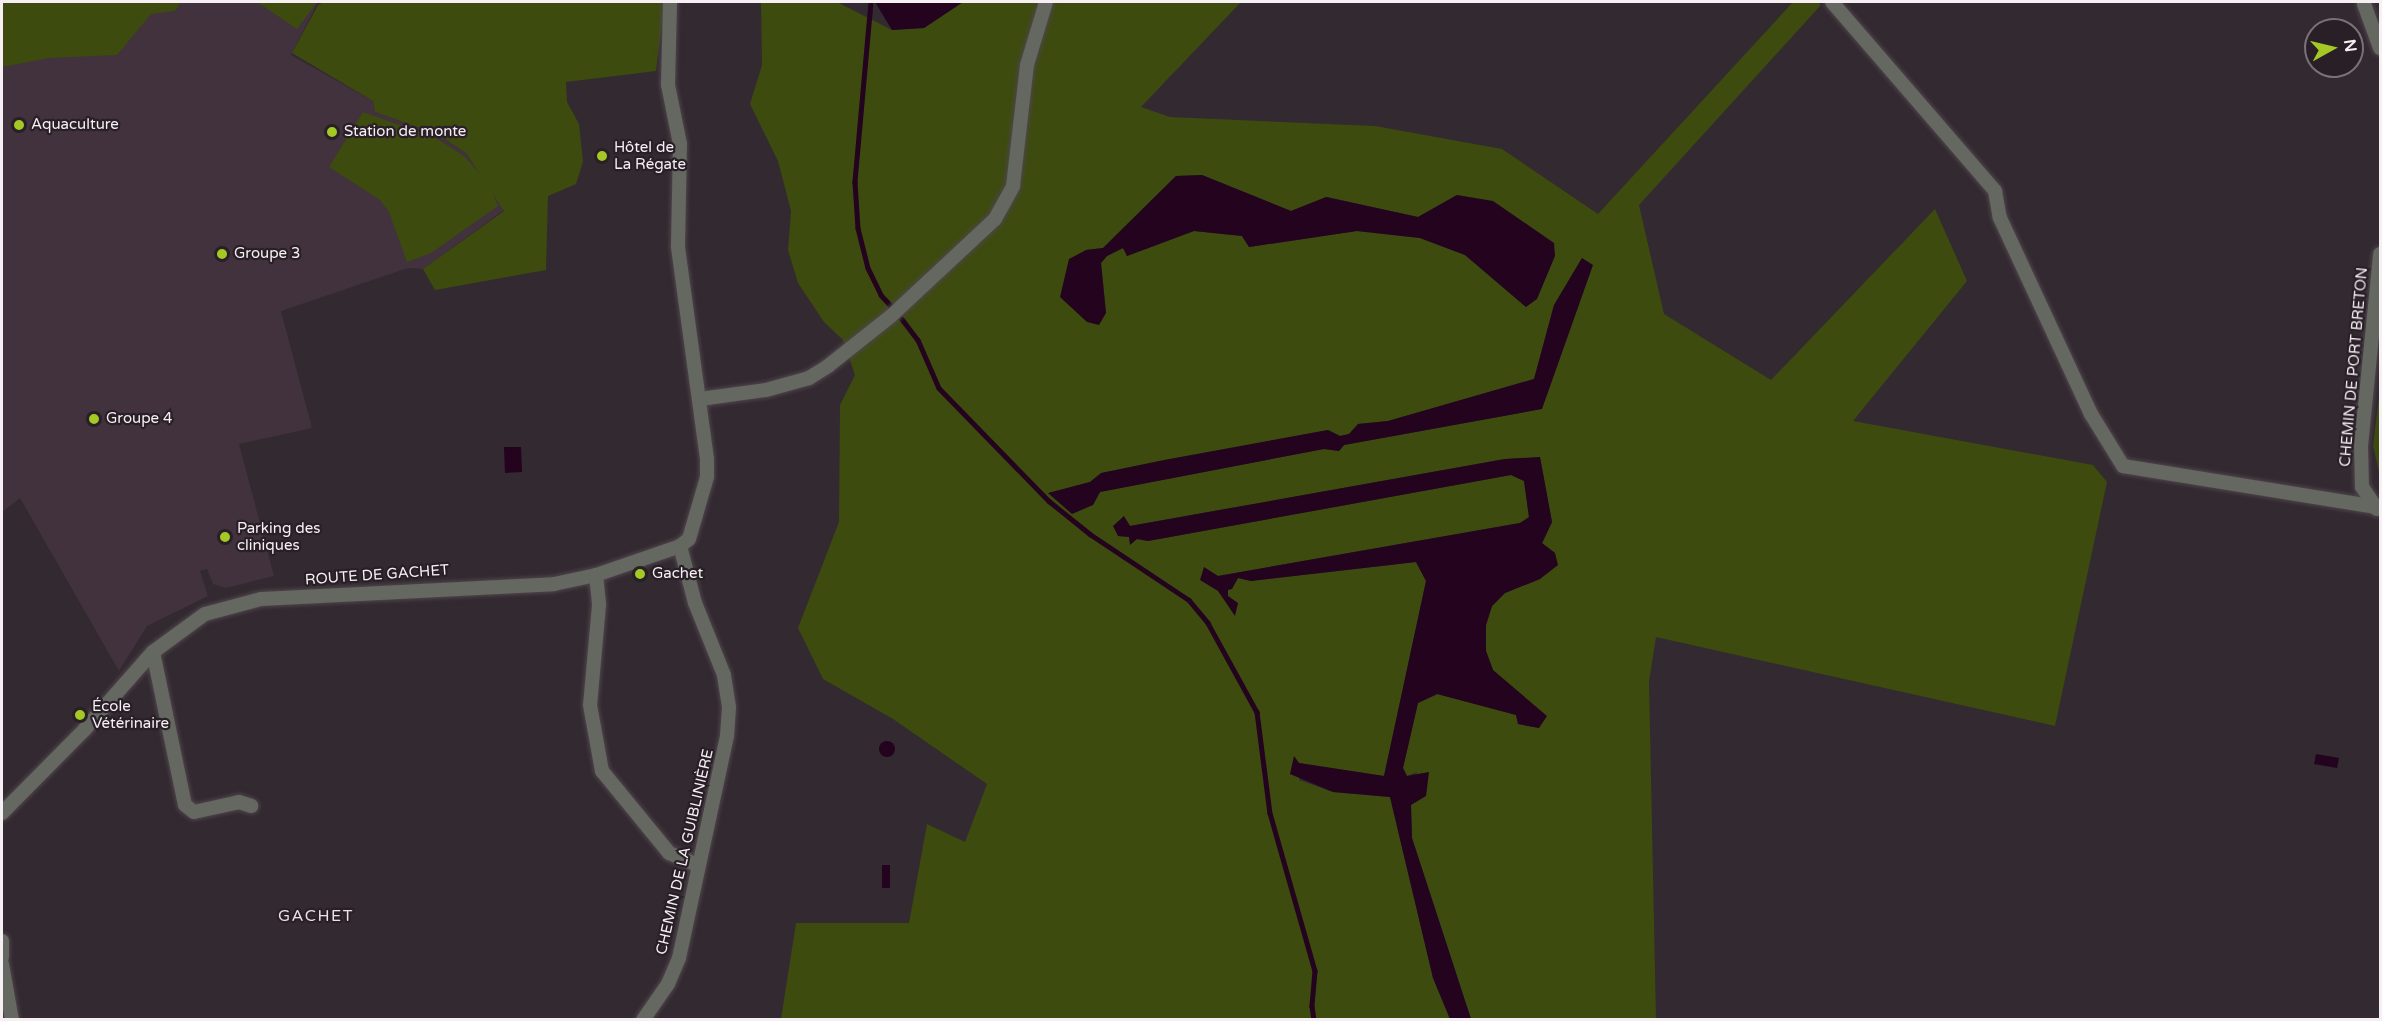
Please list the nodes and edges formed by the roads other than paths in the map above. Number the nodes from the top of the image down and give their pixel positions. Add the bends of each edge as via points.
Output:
1 (670, 2) edge
2 (1046, 2) edge
3 (1832, 2) edge
4 (2364, 4) dead end
5 (2380, 48) edge
6 (2380, 254) edge
7 (700, 399) junction
8 (2378, 510) edge
9 (680, 546) junction
10 (596, 575) junction
11 (153, 652) junction
12 (251, 806) dead end
13 (2, 813) edge
14 (697, 865) junction
15 (2, 941) edge
16 (2, 957) edge
17 (2, 964) edge
18 (12, 1020) edge
19 (643, 1020) edge

1 - 7 street via 668,85 680,144 678,246
2 - 7 street via 1027,65 1012,186 995,219 895,312 809,378 766,390
3 - 8 street via 1995,191 2000,218 2076,384 2123,466
4 - 5 street
6 - 8 street, CHEMIN DE PORT BRETON via 2361,446 2362,487
7 - 9 street via 707,477 693,532
9 - 10 street, ROUTE DE GACHET
9 - 14 street, CHEMIN DE LA GUIBLINIÈRE via 695,603 724,675 729,707 717,796
10 - 11 street, ROUTE DE GACHET via 554,584 261,599 191,620
10 - 14 street via 599,605 590,705 602,771 669,853
11 - 12 street via 185,805 194,812 239,802
11 - 13 street, ROUTE DE GACHET via 62,754
14 - 19 street, CHEMIN DE LA GUIBLINIÈRE via 679,958 668,984
15 - 16 street
17 - 18 street

